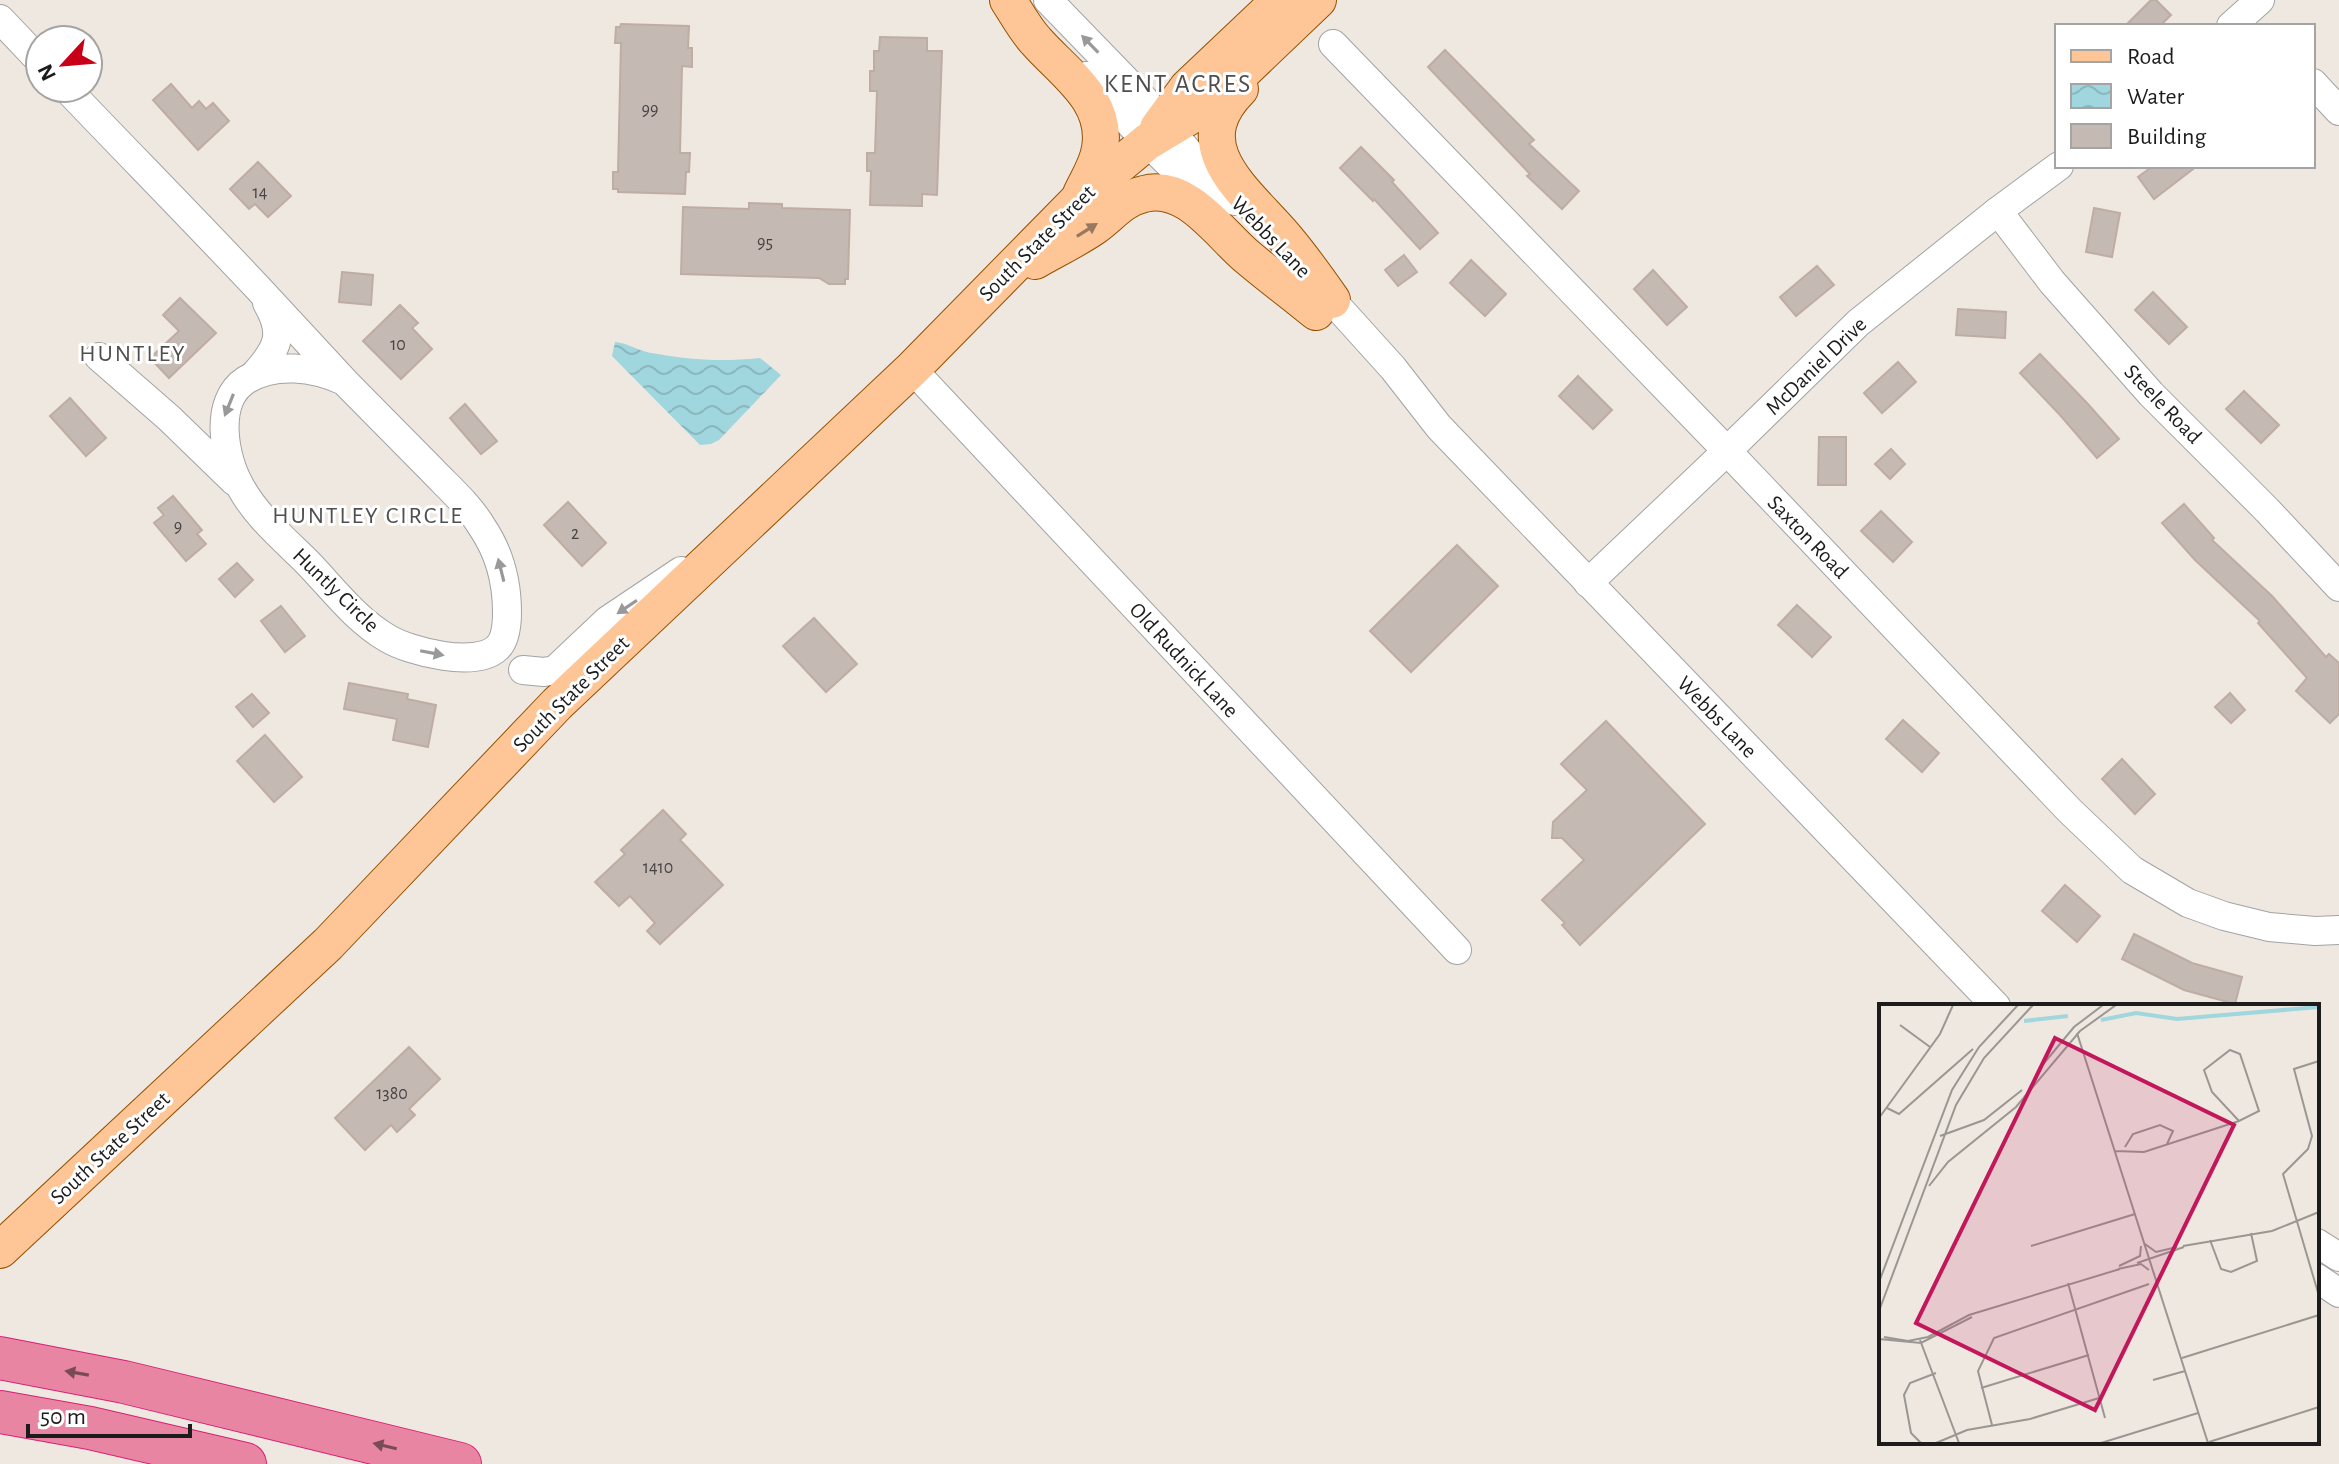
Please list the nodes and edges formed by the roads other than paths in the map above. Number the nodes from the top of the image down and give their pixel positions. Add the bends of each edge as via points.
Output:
1 (1011, 0) edge
2 (1048, 0) edge
3 (1280, 0) edge
4 (1318, 0) edge
5 (1332, 0) edge
6 (0, 19) edge
7 (24, 44) edge
8 (1333, 44) dead end
9 (2315, 85) edge
10 (81, 104) edge
11 (2339, 111) edge
12 (1160, 130) junction
13 (2056, 168) edge
14 (1080, 198) junction
15 (1998, 211) junction
16 (996, 284) junction
17 (259, 288) junction
18 (1324, 306) junction
19 (99, 357) dead end
20 (912, 369) junction
21 (256, 373) junction
22 (344, 381) junction
23 (1727, 451) junction
24 (240, 486) junction
25 (739, 532) junction
26 (1588, 583) junction
27 (2339, 587) edge
28 (500, 646) junction
29 (523, 670) junction
30 (557, 704) junction
31 (2339, 930) edge
32 (1457, 950) dead end
33 (1994, 1004) edge
34 (2319, 1244) edge
35 (0, 1250) edge
36 (2339, 1257) edge
37 (2319, 1279) edge
38 (2339, 1293) edge
39 (0, 1358) edge
40 (0, 1412) edge
41 (245, 1464) edge
42 (460, 1464) edge

1 - 12 street
1 - 14 main road via 1033,39 1093,102 1101,146
12 -> 2 street via 1141,96
3 - 12 main road, South State Street via 1188,87
4 - 12 main road, South State Street via 1207,106
5 - 18 main road via 1225,104 1215,134 1230,175 1288,240
6 - 7 street
8 - 23 street, Saxton Road
9 - 11 street
10 - 17 street, Huntly Circle
12 - 14 main road, South State Street
12 - 18 street, Webbs Lane
13 - 15 street, McDaniel Drive
14 - 16 main road, South State Street
15 - 23 street, McDaniel Drive via 1858,323
15 - 27 street, Steele Road via 2052,282 2151,394
16 -> 18 main road via 1096,226 1122,202 1158,192 1200,211 1244,254
16 - 20 main road, South State Street
17 - 21 street, Huntly Circle via 278,334 272,356
17 - 22 street, Huntly Circle
18 - 26 street, Webbs Lane via 1393,368 1439,427
19 - 24 street, Huntly Circle
20 - 25 main road, South State Street
20 - 32 street, Old Rudnick Lane
21 - 22 street, Huntly Circle via 297,368
21 -> 24 street, Huntly Circle via 241,383 224,420 229,461
28 -> 22 street, Huntly Circle via 507,626 503,574 482,526
23 - 26 street, McDaniel Drive
23 - 31 street, Saxton Road via 2132,870 2188,903 2224,916 2269,927
24 -> 28 street, Huntly Circle via 367,625 387,638 435,655 476,657
25 -> 29 street via 608,620 555,670
25 - 30 main road, South State Street
26 - 33 street, Webbs Lane
28 - 29 street
29 - 30 street
30 - 35 main road, South State Street via 328,944
34 - 36 street
37 - 38 street
42 -> 39 highway via 124,1382
40 - 41 highway

